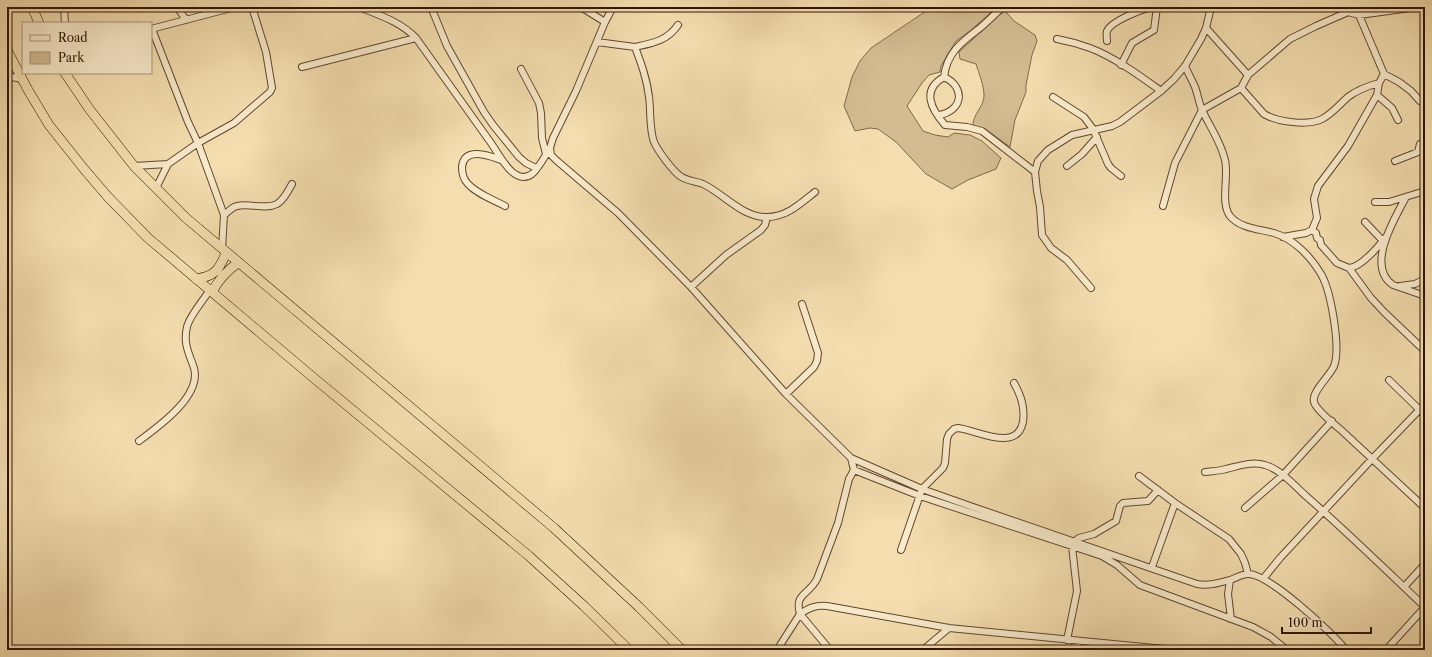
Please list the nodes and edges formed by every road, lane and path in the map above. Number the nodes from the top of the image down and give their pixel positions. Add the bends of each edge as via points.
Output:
1 (32, 7) edge
2 (64, 7) edge
3 (177, 7) edge
4 (235, 7) edge
5 (252, 7) edge
6 (359, 7) edge
7 (431, 7) edge
8 (581, 7) edge
9 (614, 7) edge
10 (1003, 7) edge
11 (1151, 7) edge
12 (1157, 7) edge
13 (1211, 7) edge
14 (1418, 7) edge
15 (1347, 10) edge
16 (1359, 15) junction
17 (186, 20) junction
18 (39, 22) edge
19 (65, 22) edge
20 (605, 22) junction
21 (678, 25) dead end
22 (1206, 28) junction
23 (152, 29) edge
24 (416, 38) junction
25 (1057, 39) dead end
26 (1107, 41) dead end
27 (597, 42) junction
28 (635, 47) junction
29 (7, 50) edge
30 (1121, 65) junction
31 (1185, 66) junction
32 (302, 67) dead end
33 (521, 70) dead end
34 (66, 74) edge
35 (1384, 74) junction
36 (1248, 75) junction
37 (7, 76) edge
38 (944, 77) junction
39 (22, 79) junction
40 (1379, 83) junction
41 (1241, 88) junction
42 (1161, 91) junction
43 (1377, 95) junction
44 (1053, 97) dead end
45 (1425, 103) edge
46 (1202, 110) junction
47 (939, 115) junction
48 (1398, 120) dead end
49 (1093, 129) junction
50 (1096, 137) junction
51 (1425, 143) edge
52 (198, 144) junction
53 (550, 148) junction
54 (546, 154) junction
55 (501, 160) junction
56 (1395, 161) dead end
57 (168, 164) junction
58 (134, 166) junction
59 (1067, 166) dead end
60 (536, 168) junction
61 (1035, 172) junction
62 (1121, 176) dead end
63 (292, 184) dead end
64 (156, 188) junction
65 (1425, 191) edge
66 (815, 192) dead end
67 (1406, 197) junction
68 (1375, 202) dead end
69 (504, 206) dead end
70 (1163, 206) dead end
71 (224, 215) junction
72 (767, 217) junction
73 (1365, 222) dead end
74 (1312, 230) junction
75 (1283, 237) junction
76 (1384, 239) junction
77 (224, 251) junction
78 (238, 263) junction
79 (1349, 268) junction
80 (196, 279) junction
81 (1425, 279) edge
82 (1399, 286) junction
83 (691, 287) junction
84 (1091, 288) dead end
85 (211, 291) junction
86 (1425, 296) edge
87 (802, 304) dead end
88 (1425, 351) edge
89 (1389, 380) dead end
90 (1014, 383) dead end
91 (786, 394) junction
92 (1425, 404) edge
93 (1420, 410) junction
94 (1425, 415) edge
95 (1332, 421) junction
96 (139, 441) dead end
97 (851, 458) junction
98 (1372, 459) junction
99 (854, 470) junction
100 (1205, 472) dead end
101 (1283, 475) junction
102 (1139, 476) dead end
103 (922, 489) junction
104 (1158, 490) junction
105 (920, 496) junction
106 (1175, 503) junction
107 (1245, 508) dead end
108 (1425, 508) edge
109 (1324, 512) junction
110 (1073, 544) junction
111 (901, 550) dead end
112 (1425, 564) edge
113 (1152, 568) junction
114 (1248, 574) junction
115 (1263, 579) junction
116 (1230, 580) junction
117 (1404, 587) junction
118 (1425, 607) edge
119 (800, 614) junction
120 (1231, 619) junction
121 (949, 628) junction
122 (1067, 640) junction
123 (1080, 641) junction
124 (930, 644) junction
125 (629, 650) edge
126 (682, 650) edge
127 (777, 650) edge
128 (830, 650) edge
129 (923, 650) edge
130 (936, 650) edge
131 (1071, 650) edge
132 (1175, 650) edge
133 (1287, 650) edge
134 (1346, 650) edge
135 (1386, 650) edge

1 - 18 highway
2 - 19 street
3 - 17 street
4 - 17 street
5 - 52 street via 266,52 272,88 234,123
6 - 24 street via 386,18
7 - 60 street via 448,46 484,112 519,157
8 - 20 street
9 - 20 street
10 - 38 street via 963,40 945,68
11 - 26 street via 1136,11 1110,27 1106,34
12 - 30 street via 1154,30 1132,43
13 - 22 street
14 - 16 street
15 - 16 street
15 - 36 street via 1290,39
16 - 35 street
17 - 23 street
20 - 27 street
21 - 28 street via 666,38
22 - 31 street
22 - 36 street
23 - 52 street
24 - 32 street
24 - 55 street via 492,143
25 - 30 street via 1089,48
27 - 28 street
27 - 53 street
28 - 72 street via 647,84 652,132 659,151 679,175 710,188 747,212
29 - 39 highway
30 - 42 street
31 - 42 street
31 - 46 street
33 - 54 street via 539,103
34 - 58 highway
35 - 40 street
35 - 45 street via 1400,82
36 - 41 street
37 - 39 street
38 - 47 street via 935,84 930,95 930,102
38 - 47 street via 957,86 958,102 947,114
39 - 80 highway via 49,125 103,192 148,238
40 - 41 street via 1357,91 1323,118 1306,122 1279,120 1264,114
40 - 43 street
41 - 46 street
42 - 49 street via 1120,122
43 - 48 street via 1392,108
43 - 74 street via 1348,146 1318,186 1314,199 1317,218
44 - 49 street via 1081,114
46 - 70 street via 1175,163
46 - 75 street via 1220,144 1225,160 1226,207 1229,215 1249,227
47 - 61 street via 946,125 982,131
49 - 50 street
49 - 61 street via 1072,135 1048,150 1038,161
50 - 59 street via 1082,154
50 - 62 street via 1108,164
51 - 56 street via 1420,144 1418,152
52 - 57 street
52 - 71 street
53 - 54 street
53 - 83 street via 551,155 556,160 618,213
54 - 60 street
55 - 60 street via 513,173 521,176 527,176
55 - 69 street via 473,154 466,157 462,171 464,178 474,189
57 - 58 street
57 - 64 street
58 - 64 highway
61 - 84 street via 1042,235 1051,248 1067,260
63 - 71 street via 278,203 264,206 235,206
64 - 77 highway
65 - 67 street
66 - 72 street via 791,211
67 - 68 street via 1389,202
67 - 76 street
71 - 77 street
72 - 83 street via 761,230 726,255
73 - 76 street
74 - 75 street
74 - 79 street via 1321,245 1337,262
75 - 95 street via 1306,255 1321,274 1328,291 1335,336 1335,361 1331,372 1316,392 1314,403
76 - 79 street via 1363,263
76 - 82 street via 1382,267 1389,282
77 - 78 highway
77 - 80 highway via 219,269 213,274
78 - 85 highway via 218,280
78 - 126 highway via 549,523
79 - 88 street via 1371,298
80 - 85 highway
81 - 82 street via 1411,285
82 - 86 street
83 - 91 street
85 - 96 street via 187,325 185,341 196,378 191,389 173,413
85 - 125 highway via 529,556
87 - 91 street via 818,353 817,361
89 - 93 street
90 - 103 street via 1023,404 1023,422 1017,434 1001,438 965,428 954,429 947,439 943,468
91 - 97 street
92 - 93 street
93 - 94 street
93 - 98 street
95 - 98 street
95 - 101 street
97 - 99 street
97 - 103 street
98 - 108 street
98 - 109 street
99 - 105 street
99 - 119 street via 849,478 838,523 815,584 798,601
100 - 101 street via 1256,464 1266,465
101 - 107 street
101 - 109 street
102 - 104 street
103 - 105 street
103 - 110 street
104 - 106 street
104 - 110 street via 1148,501 1123,503 1116,521 1094,534 1079,538
105 - 110 street
105 - 111 street
106 - 113 street
106 - 114 street via 1229,539 1241,554
109 - 115 street
109 - 117 street
110 - 113 street
110 - 120 street via 1110,560 1140,585
110 - 122 street via 1077,591
112 - 117 street
113 - 116 street via 1204,585
114 - 115 street
114 - 116 street
115 - 134 street via 1325,626
116 - 120 street via 1228,594
117 - 118 street
118 - 135 street
119 - 121 street via 811,607 826,606
119 - 127 street
119 - 128 street
120 - 133 street via 1253,627
121 - 122 street
121 - 124 street
122 - 123 street
123 - 131 street
123 - 132 street
124 - 129 street
124 - 130 street

